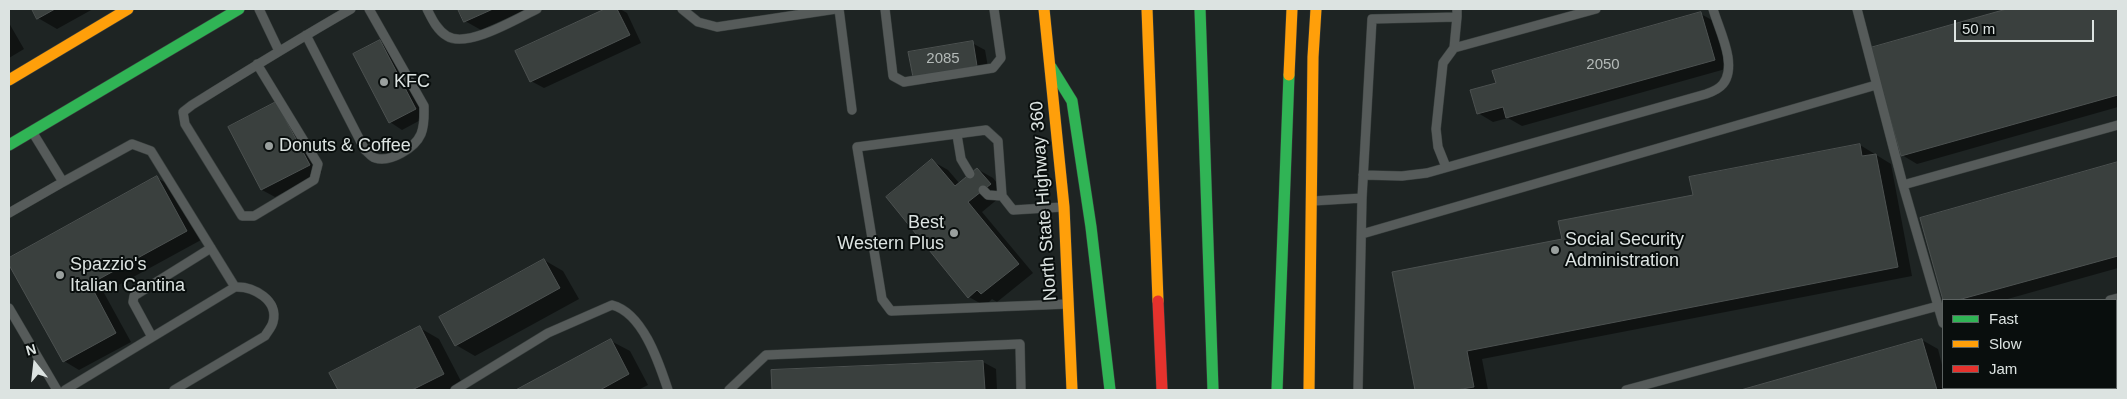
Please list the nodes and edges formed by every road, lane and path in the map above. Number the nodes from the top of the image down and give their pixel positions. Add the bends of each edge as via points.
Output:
1 (128, 9) edge
2 (239, 9) edge
3 (259, 9) edge
4 (351, 9) edge
5 (369, 9) edge
6 (426, 9) edge
7 (537, 9) edge
8 (682, 9) edge
9 (838, 9) edge
10 (884, 9) edge
11 (994, 9) edge
12 (1044, 9) edge
13 (1147, 9) edge
14 (1200, 9) edge
15 (1292, 9) edge
16 (1316, 9) edge
17 (1596, 9) edge
18 (1713, 9) edge
19 (1857, 9) edge
20 (1457, 13) edge
21 (306, 35) junction
22 (1454, 48) junction
23 (279, 51) junction
24 (257, 64) junction
25 (1051, 67) junction
26 (9, 80) edge
27 (1876, 85) junction
28 (852, 110) dead end
29 (2118, 126) edge
30 (32, 131) junction
31 (957, 134) junction
32 (9, 145) edge
33 (1446, 167) junction
34 (970, 174) dead end
35 (1364, 175) junction
36 (63, 182) junction
37 (1903, 185) junction
38 (983, 190) dead end
39 (1002, 196) junction
40 (1362, 198) junction
41 (1312, 201) junction
42 (1064, 207) junction
43 (9, 213) edge
44 (1362, 234) junction
45 (211, 248) junction
46 (235, 287) junction
47 (1068, 304) junction
48 (1938, 306) junction
49 (9, 308) edge
50 (1942, 320) edge
51 (152, 337) junction
52 (57, 390) edge
53 (65, 390) edge
54 (174, 390) edge
55 (455, 390) edge
56 (668, 390) edge
57 (729, 390) edge
58 (1021, 390) edge
59 (1072, 390) edge
60 (1110, 390) edge
61 (1162, 390) edge
62 (1213, 390) edge
63 (1277, 390) edge
64 (1309, 390) edge
65 (1358, 390) edge
66 (1626, 390) edge

1 - 26 main road
2 - 30 main road
3 - 23 lane
4 - 21 lane
5 - 21 lane via 424,106 425,123 420,136 409,149 387,158 374,158 365,150
6 - 7 lane via 434,25 448,37 458,40 489,32
8 - 9 lane via 698,22 717,27
9 - 28 lane
10 - 11 lane via 893,76 904,82 993,68 1000,58
12 - 25 main road, North State Highway 360
13 - 61 main road
14 - 62 main road
15 - 63 main road
16 - 41 main road via 1312,57
17 - 22 lane
18 - 33 lane via 1730,65 1722,86 1706,94
19 - 27 lane
20 - 22 lane
20 - 35 lane via 1372,19
21 - 23 lane
22 - 33 lane via 1443,63 1436,129 1438,147
23 - 24 lane
24 - 24 lane via 182,112 185,124 242,216 254,216 314,180 318,164
25 - 42 main road, North State Highway 360
25 - 60 main road via 1072,101
27 - 37 lane
27 - 44 lane
29 - 37 lane
30 - 32 main road
30 - 36 lane
31 - 34 lane via 961,159
31 - 39 lane via 986,130 998,141
31 - 47 lane via 857,147 882,299 891,311
33 - 35 lane via 1402,176
35 - 40 lane
36 - 43 lane
36 - 45 lane via 132,144 151,150
37 - 48 lane
38 - 39 lane via 988,195
39 - 42 lane via 1013,210
40 - 41 lane
40 - 44 lane
41 - 64 main road
42 - 47 main road, North State Highway 360
44 - 65 lane
45 - 46 lane
45 - 51 lane via 134,296 133,302
46 - 51 lane
46 - 54 lane via 256,290 268,300 273,310 273,323 265,336
47 - 59 main road, North State Highway 360
48 - 50 lane
48 - 66 lane
49 - 52 lane
51 - 53 lane
55 - 56 lane via 548,333 612,305 640,327 655,353
57 - 58 lane via 766,355 1020,344

